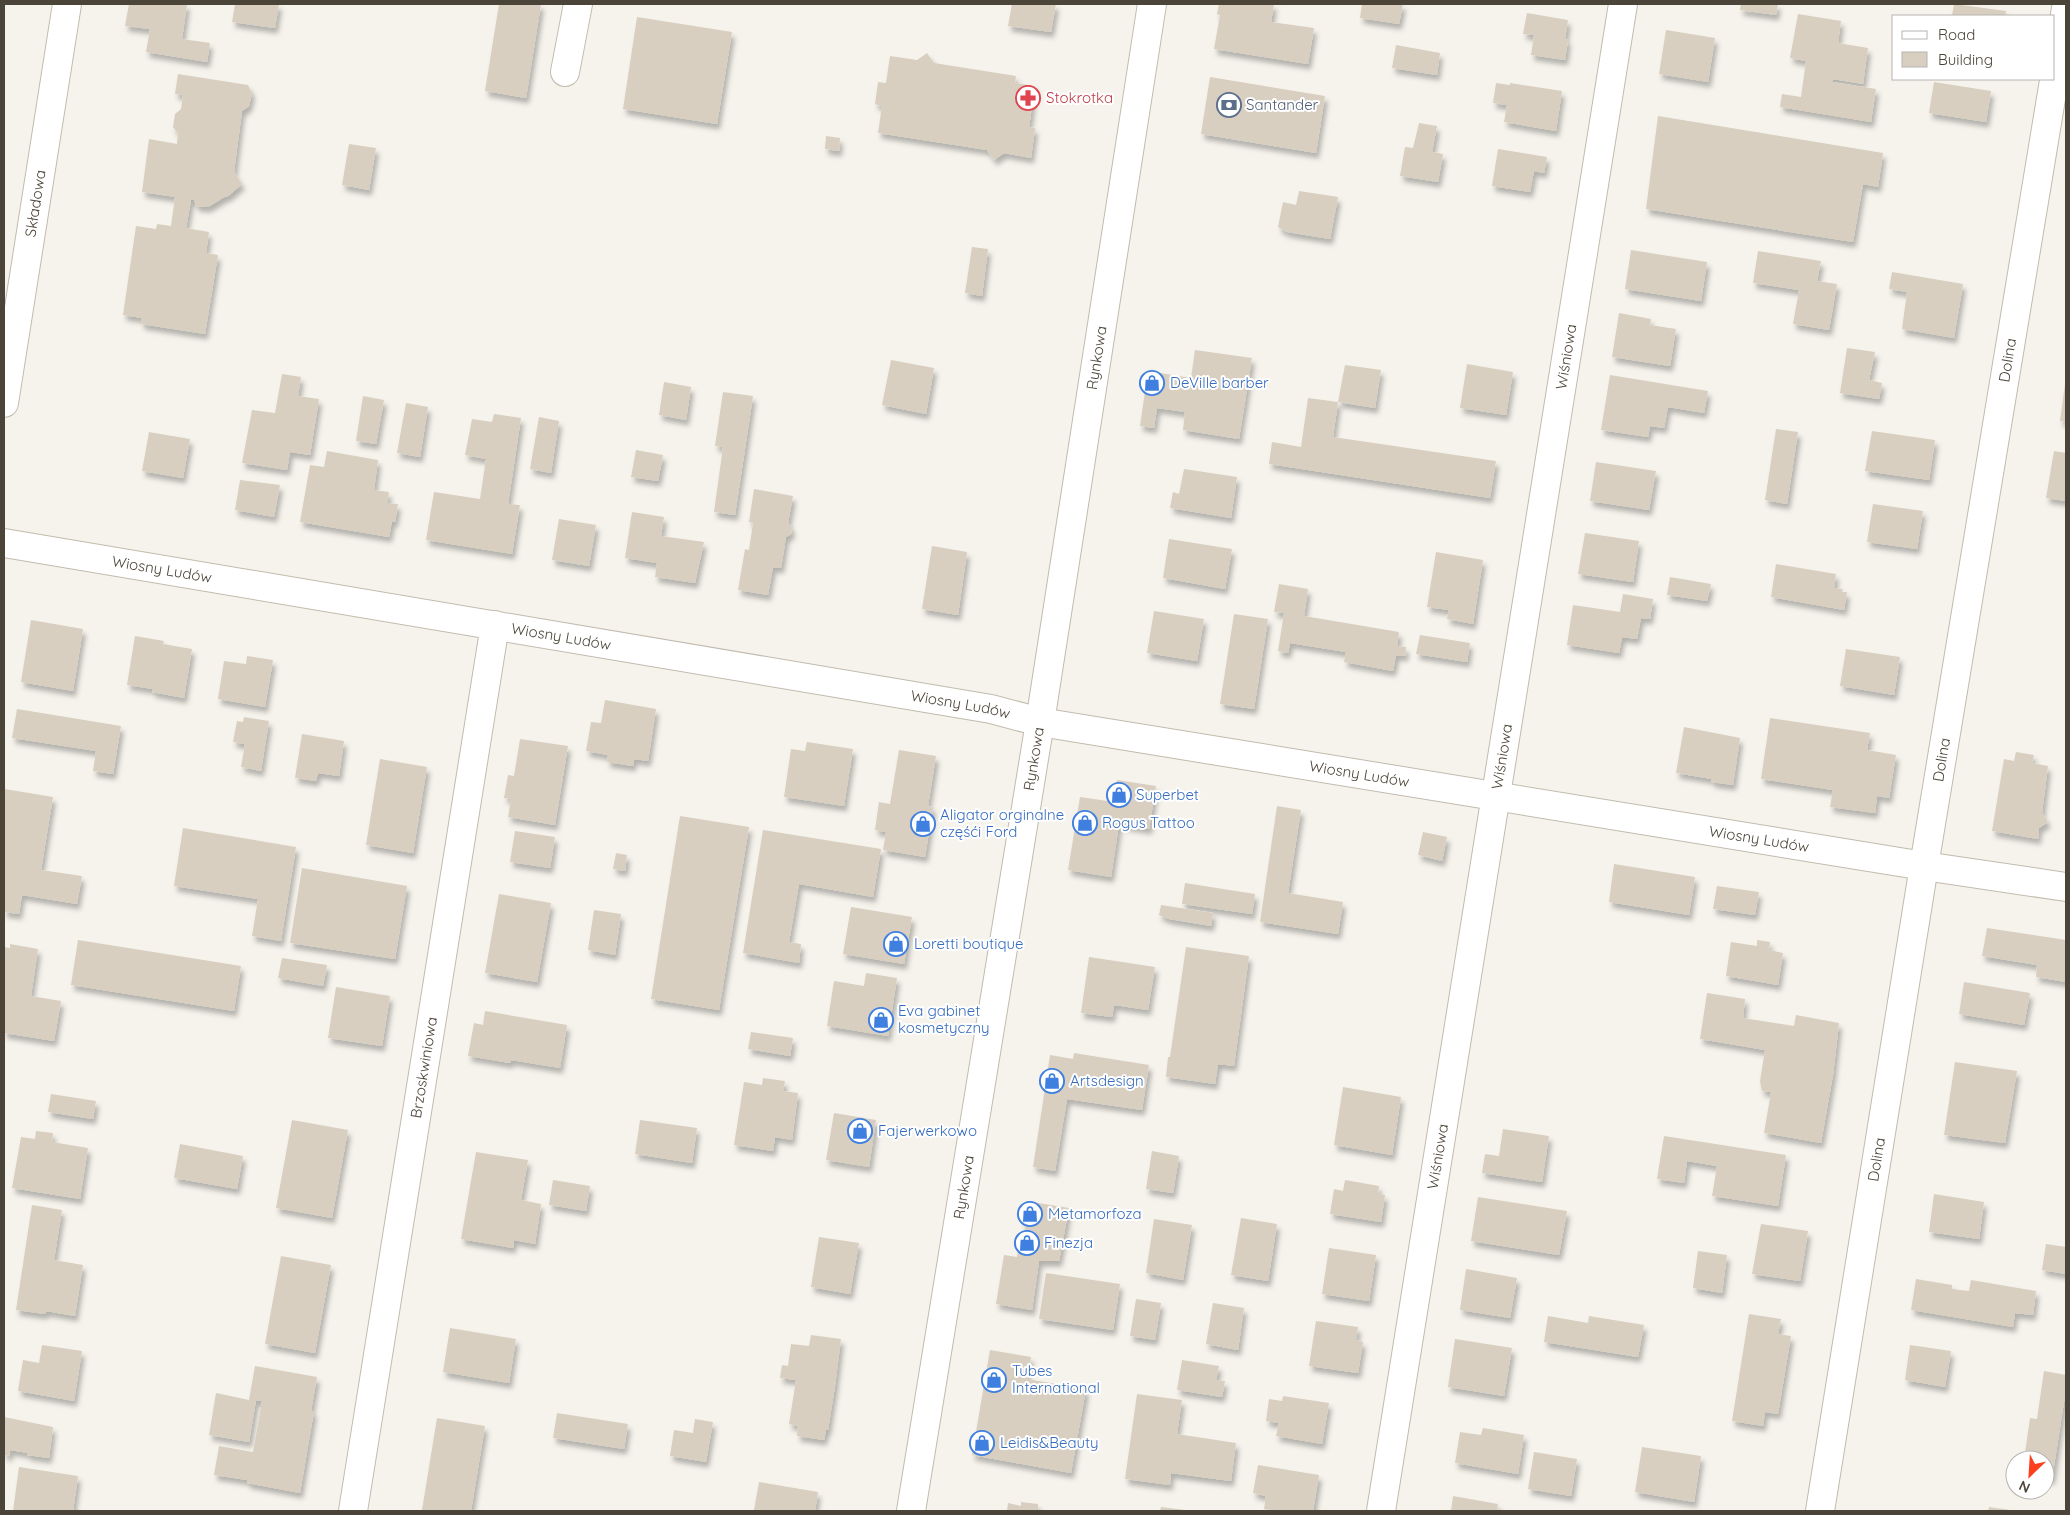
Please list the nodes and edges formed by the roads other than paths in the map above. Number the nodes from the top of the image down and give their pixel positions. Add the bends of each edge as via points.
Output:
1 (67, 4) edge
2 (578, 4) edge
3 (1152, 4) edge
4 (1623, 4) edge
5 (2066, 8) edge
6 (564, 72) dead end
7 (2055, 74) edge
8 (2054, 80) edge
9 (4, 402) edge
10 (4, 543) edge
11 (496, 625) junction
12 (1040, 722) junction
13 (1497, 796) junction
14 (1924, 866) junction
15 (2066, 887) edge
16 (353, 1511) edge
17 (912, 1511) edge
18 (1381, 1511) edge
19 (1820, 1511) edge

1 - 9 street, Składowa
2 - 6 street
3 - 12 street, Rynkowa
4 - 13 street, Wiśniowa
5 - 7 street, Dolina
8 - 14 street, Dolina
10 - 11 street, Wiosny Ludów
11 - 12 street, Wiosny Ludów via 991,709
11 - 16 street, Brzoskwiniowa
12 - 13 street, Wiosny Ludów
12 - 17 street, Rynkowa
13 - 14 street, Wiosny Ludów
13 - 18 street, Wiśniowa
14 - 15 street, Wiosny Ludów
14 - 19 street, Dolina

